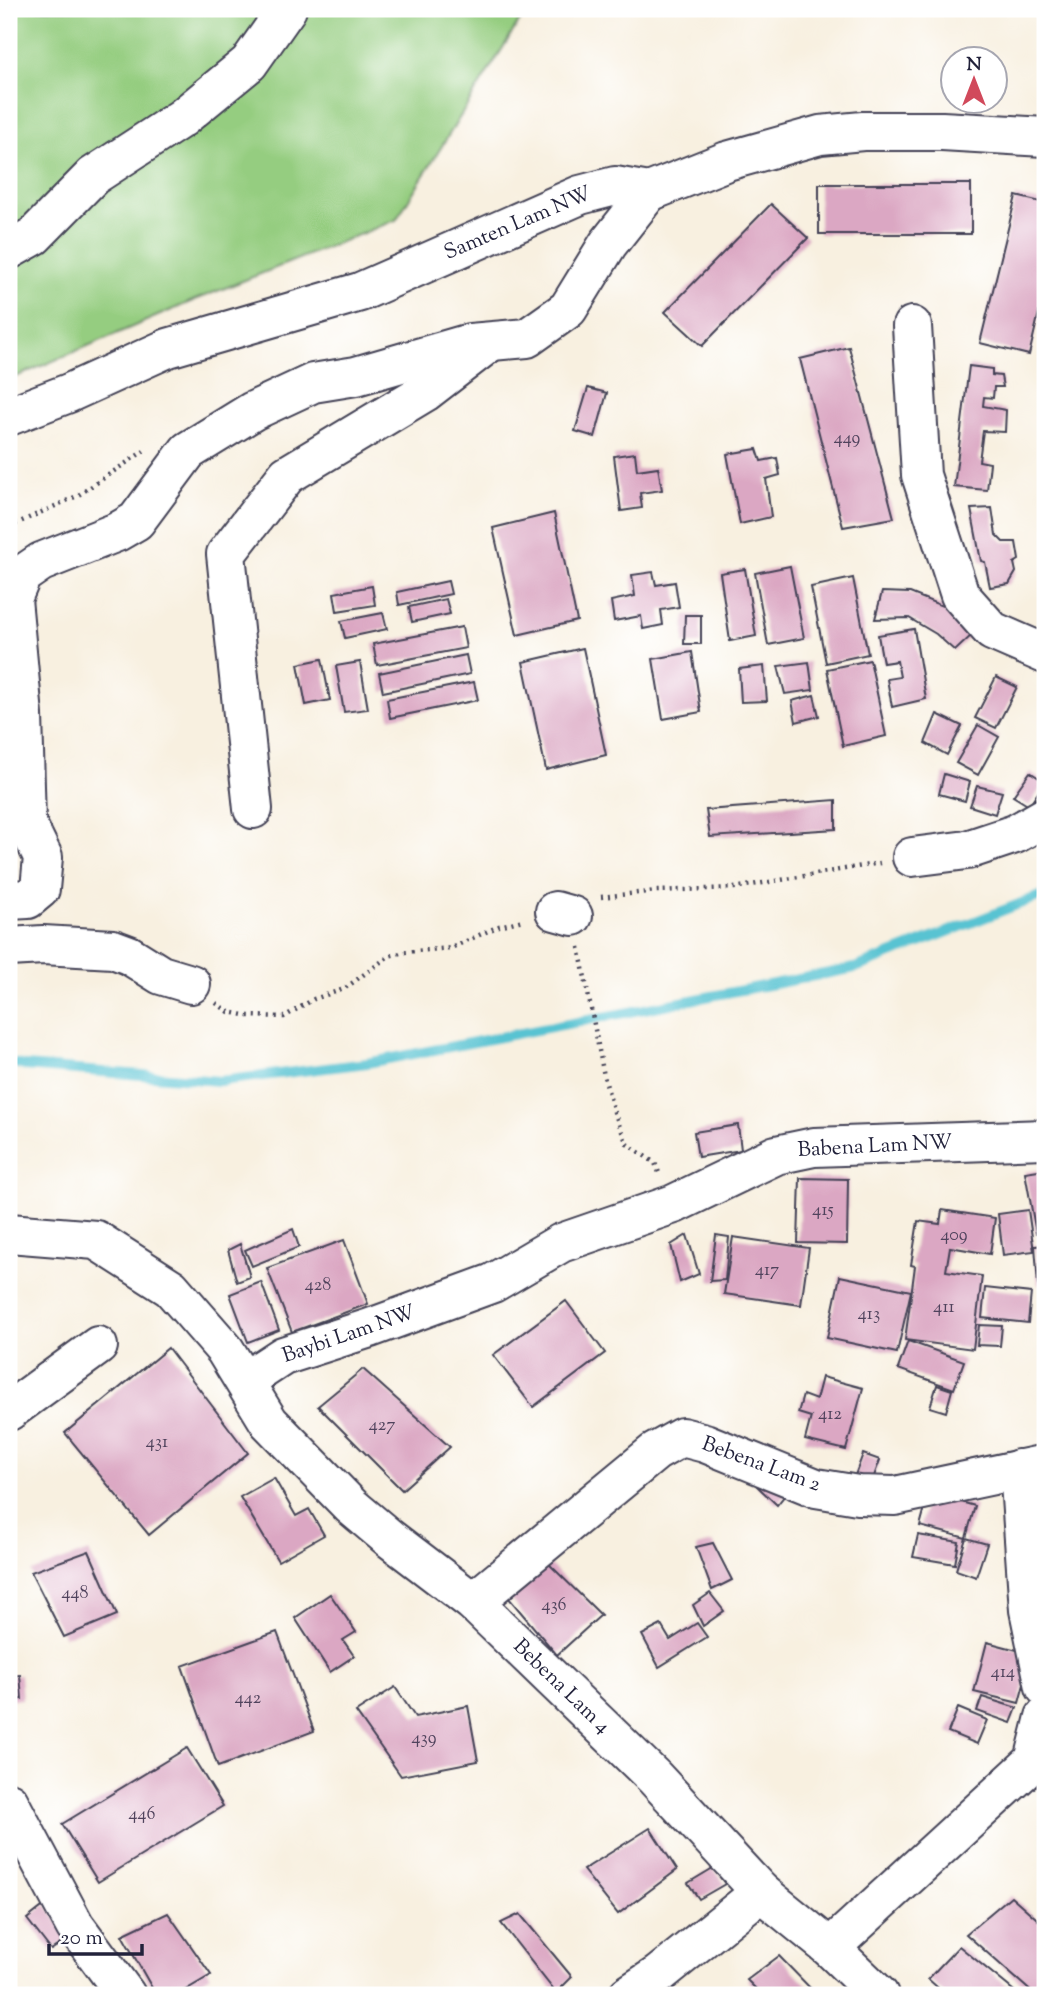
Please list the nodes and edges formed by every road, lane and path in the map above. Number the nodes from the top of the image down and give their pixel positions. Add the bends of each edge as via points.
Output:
1 (287, 9) edge
2 (1045, 138) edge
3 (649, 192) junction
4 (9, 250) edge
5 (912, 326) dead end
6 (491, 341) junction
7 (9, 416) edge
8 (151, 446) dead end
9 (9, 527) edge
10 (1045, 654) edge
11 (253, 809) dead end
12 (1045, 817) edge
13 (912, 857) joint
14 (9, 900) edge
15 (564, 914) junction
16 (9, 947) edge
17 (191, 984) joint
18 (1045, 1139) edge
19 (662, 1208) junction
20 (9, 1233) edge
21 (98, 1346) dead end
22 (246, 1381) junction
23 (9, 1411) edge
24 (1032, 1467) edge
25 (473, 1602) junction
26 (1045, 1687) edge
27 (1045, 1717) edge
28 (9, 1802) edge
29 (761, 1892) junction
30 (830, 1948) junction
31 (126, 1995) edge
32 (628, 1995) edge
33 (879, 1995) edge

1 - 4 street via 249,63 182,118 93,176 34,236
2 - 3 street via 942,131 820,135 727,161
3 - 6 street via 608,244 568,309 527,338
3 - 7 street, Samten Lam NW via 615,186 580,195 360,292 168,348
5 - 10 street via 921,475 960,595 992,631
6 - 11 street via 425,392 287,475 226,554
6 - 14 street via 313,383 253,411 187,451 136,521 41,562 22,575 12,599 23,715 26,822 43,857 40,888 28,899
8 - 9 path via 77,496
12 - 13 street via 1015,834 967,850
13 - 15 path via 734,887 589,897
15 - 17 path via 499,926 450,948 389,956 344,989 314,999 284,1017 229,1012
15 - 19 path via 614,1112 627,1143 655,1163
16 - 17 street via 113,950 161,975
18 - 19 street, Babena Lam NW via 797,1149
19 - 22 street, Baybi Lam NW via 561,1243 494,1283 283,1356
20 - 22 street via 96,1240 171,1288
21 - 23 street
22 - 25 street, Bebena Lam 4 via 269,1422 351,1506
24 - 25 street, Bebena Lam 2 via 895,1496 858,1495 816,1488 682,1437 655,1452
24 - 26 street via 1028,1609
25 - 29 street, Bebena Lam 4 via 654,1777
27 - 30 street via 1034,1760
28 - 31 street via 75,1926
29 - 30 street, Bebena Lam 4
29 - 32 street
30 - 33 street, Bebena Lam 4

